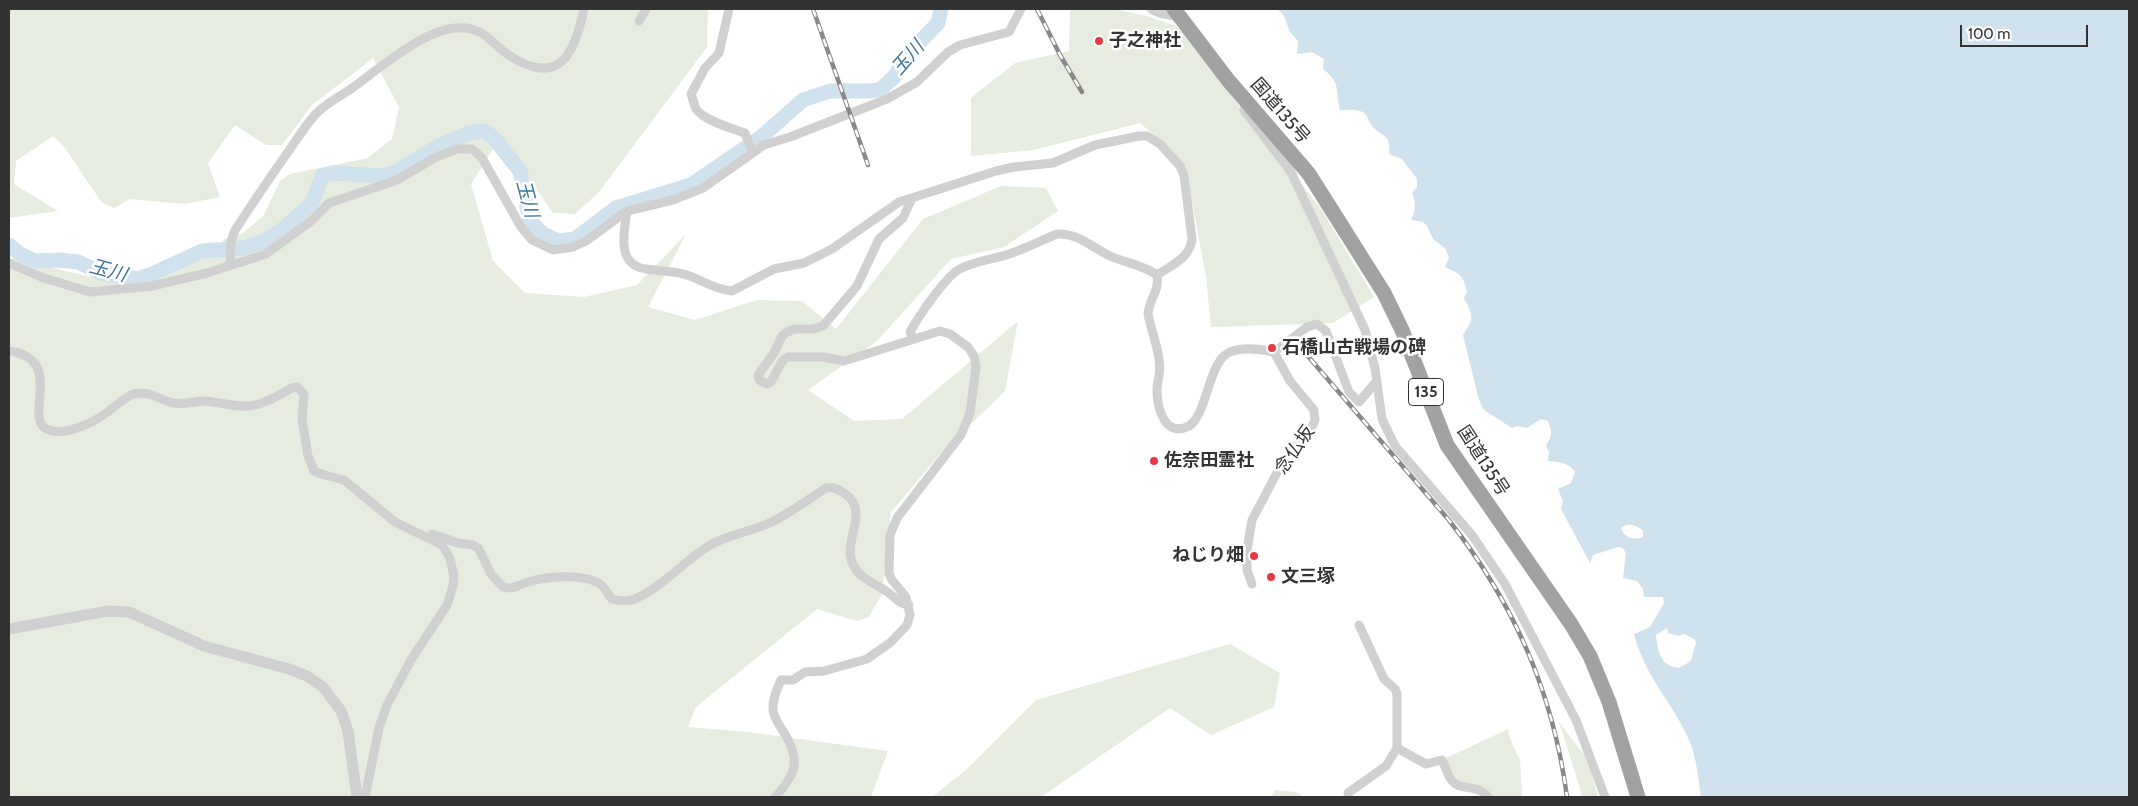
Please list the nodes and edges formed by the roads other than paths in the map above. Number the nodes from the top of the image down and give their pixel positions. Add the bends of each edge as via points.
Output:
1 (584, 9) edge
2 (646, 9) edge
3 (729, 9) edge
4 (1021, 9) edge
5 (1152, 9) edge
6 (1177, 13) edge
7 (638, 21) dead end
8 (1246, 102) junction
9 (752, 152) junction
10 (912, 198) junction
11 (627, 211) junction
12 (230, 262) junction
13 (9, 263) edge
14 (1157, 275) junction
15 (913, 338) junction
16 (9, 351) edge
17 (1274, 352) junction
18 (1376, 382) junction
19 (427, 536) junction
20 (1252, 584) dead end
21 (909, 605) junction
22 (1359, 625) dead end
23 (9, 629) edge
24 (1397, 748) junction
25 (1348, 793) dead end
26 (358, 797) edge
27 (366, 797) edge
28 (776, 797) edge
29 (1488, 797) edge
30 (1605, 797) edge
31 (1638, 797) edge

1 - 12 street via 571,52 552,66 531,66 510,56 481,31 455,28 423,39 405,50 315,114 234,232
2 - 7 street
3 - 9 street via 719,53 705,68 691,94 701,114 745,132
4 - 9 street via 1009,32 960,45 948,52 917,82 887,99
5 - 6 street via 1159,13
6 - 8 highway, 国道135号 / 135
8 - 18 street via 1244,110 1291,172 1365,330
8 - 31 highway, 国道135号 / 135 via 1309,174 1346,231 1393,308 1447,445 1590,656 1606,692
9 - 11 street via 703,188 673,200
10 - 11 street via 899,202 832,249 804,262 774,269 732,291 693,276 635,266 625,254 622,244
10 - 14 street via 996,171 1053,163 1096,145 1147,136 1160,144 1180,166 1192,238 1186,255
10 - 15 street via 903,218 879,239 857,286 823,326 794,329 782,336 760,372 759,380 764,384 771,382 788,357 844,361
11 - 12 street via 573,247 560,250 546,248 526,234 482,158 472,149 457,149 436,157 397,180 329,203 311,221 266,254
12 - 13 street via 187,278 152,286 90,292
14 - 15 street via 1108,255 1078,237 1057,234 1008,255 958,270 915,322 910,332
14 - 17 street via 1159,284 1148,314 1161,370 1157,404 1170,427 1178,429 1196,420 1225,355 1248,350
15 - 21 street via 940,330 950,334 973,352 976,367 970,413 961,435 896,518 890,535 889,574
16 - 19 street via 28,356 37,367 41,383 39,420 42,426 55,431 82,425 104,415 135,394 153,394 172,403 205,401 254,406 298,387 304,394 302,419 314,471 344,480 395,522
17 - 18 street via 1307,327 1317,324 1326,331 1349,392 1358,402
17 - 20 street, 念仏坂 via 1290,381 1314,410 1316,420 1280,466 1252,520 1247,550
18 - 30 street via 1382,419 1391,439 1472,535 1512,598 1576,720
19 - 21 street via 434,533 479,549 491,574 503,587 516,588 527,582 556,576 580,578 598,582 612,599 628,601 658,584 706,547 768,524 826,488 835,488 846,495 856,508 850,552 856,570 904,605
19 - 27 street via 446,549 453,569 453,586 447,606 411,660 388,705 379,728
21 - 28 street via 907,625 868,659 824,671 805,672 793,680 781,680 773,712 794,749 796,759 794,772
22 - 24 street via 1384,679 1397,694
23 - 26 street via 108,612 128,612 204,646 307,676 323,687 341,711 348,731
24 - 25 street via 1386,766
24 - 29 street via 1426,764 1442,760 1452,781 1474,788

